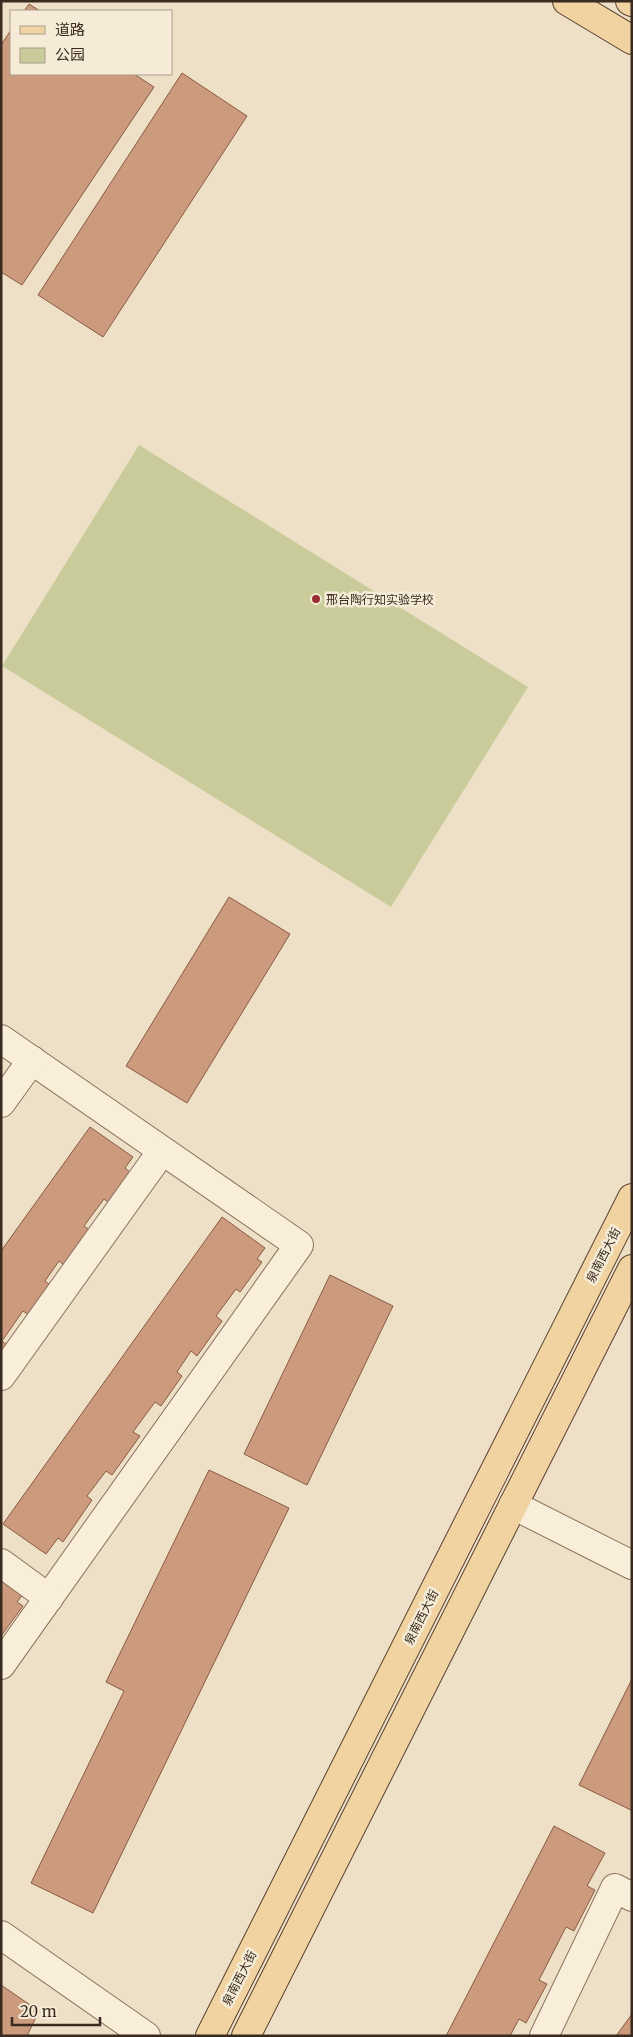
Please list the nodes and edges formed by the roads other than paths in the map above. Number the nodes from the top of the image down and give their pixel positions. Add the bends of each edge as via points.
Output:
1 (568, 1) edge
2 (632, 40) edge
3 (1, 1039) edge
4 (32, 1060) junction
5 (1, 1103) edge
6 (162, 1151) junction
7 (632, 1198) edge
8 (632, 1269) edge
9 (1, 1376) edge
10 (513, 1505) junction
11 (1, 1563) edge
12 (632, 1564) edge
13 (49, 1598) junction
14 (1, 1665) edge
15 (632, 1897) edge
16 (1, 1935) edge
17 (146, 2036) edge
18 (210, 2036) edge
19 (246, 2036) edge
20 (544, 2036) edge

1 - 2 main road
3 - 4 lane
4 - 5 lane
4 - 6 lane
6 - 9 lane
6 - 13 lane via 299,1245
7 - 18 main road, 泉南西大街
8 - 10 main road
10 - 12 lane
10 - 19 main road
11 - 13 lane
13 - 14 lane
15 - 20 lane via 615,1888
16 - 17 lane

